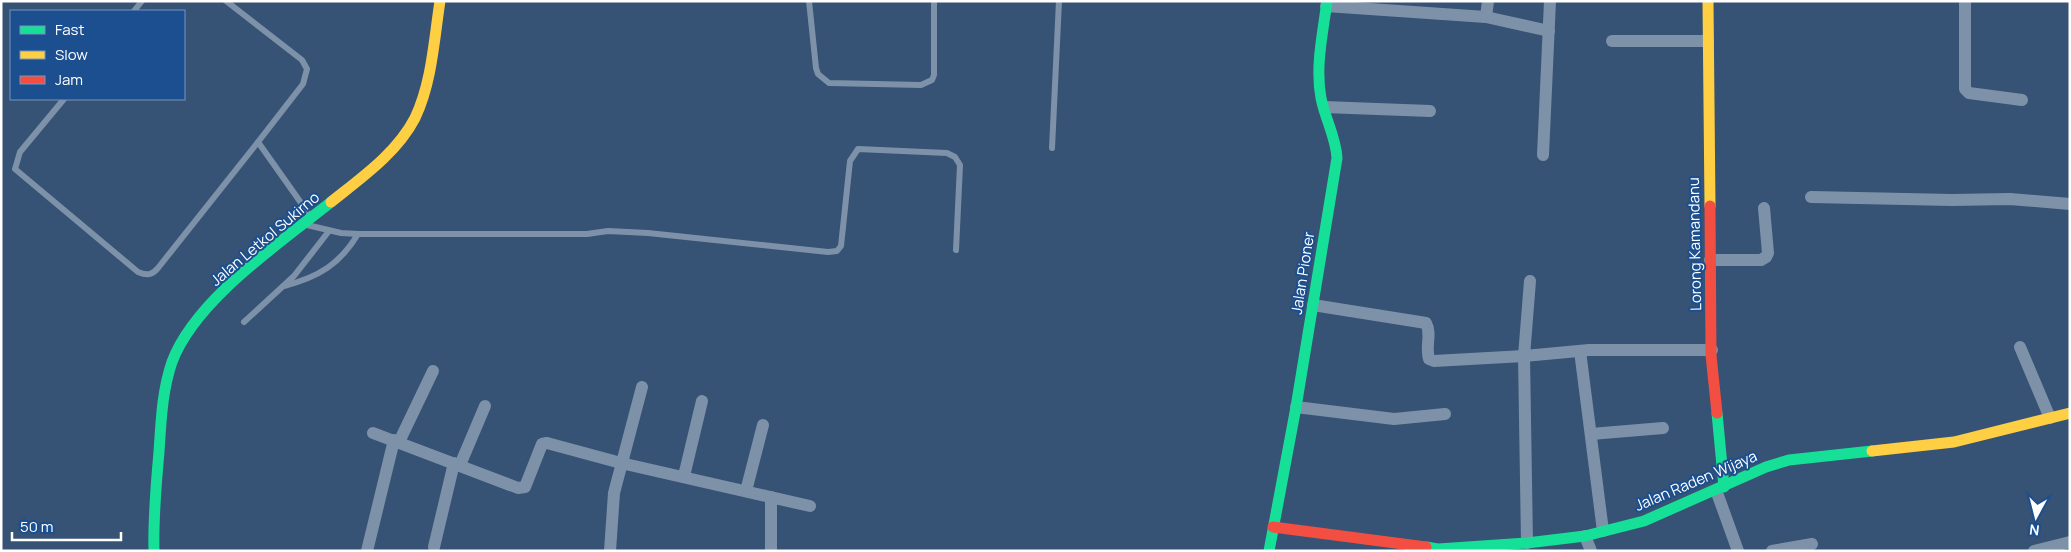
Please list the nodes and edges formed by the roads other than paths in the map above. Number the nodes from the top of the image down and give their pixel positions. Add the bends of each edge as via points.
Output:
1 (226, 1) edge
2 (440, 1) edge
3 (809, 1) edge
4 (934, 1) edge
5 (1059, 1) edge
6 (1488, 1) edge
7 (1550, 1) edge
8 (1708, 1) edge
9 (1965, 1) edge
10 (1326, 4) edge
11 (1486, 17) junction
12 (1549, 31) junction
13 (1612, 41) dead end
14 (1708, 41) junction
15 (63, 100) edge
16 (2022, 100) dead end
17 (1324, 107) junction
18 (1430, 110) dead end
19 (258, 142) junction
20 (1052, 148) dead end
21 (1543, 155) dead end
22 (1811, 197) dead end
23 (2070, 204) edge
24 (1764, 208) dead end
25 (308, 221) junction
26 (329, 231) junction
27 (358, 234) junction
28 (956, 250) dead end
29 (1710, 260) junction
30 (1530, 281) dead end
31 (283, 286) junction
32 (1313, 305) junction
33 (244, 322) dead end
34 (2020, 347) dead end
35 (1580, 350) junction
36 (1712, 350) junction
37 (1524, 356) junction
38 (433, 372) dead end
39 (642, 387) dead end
40 (702, 401) dead end
41 (485, 406) dead end
42 (1296, 407) junction
43 (1445, 414) dead end
44 (2069, 416) edge
45 (2050, 418) junction
46 (763, 425) dead end
47 (1662, 428) dead end
48 (373, 432) dead end
49 (1591, 434) junction
50 (397, 441) junction
51 (621, 463) junction
52 (457, 464) junction
53 (684, 476) junction
54 (1720, 488) junction
55 (746, 491) junction
56 (771, 497) junction
57 (810, 506) dead end
58 (1273, 527) junction
59 (1603, 531) junction
60 (1585, 536) junction
61 (2070, 542) edge
62 (1527, 544) junction
63 (1812, 544) dead end
64 (434, 548) dead end
65 (1438, 550) edge
66 (154, 551) edge
67 (367, 551) edge
68 (610, 551) edge
69 (770, 551) edge
70 (1269, 551) edge
71 (1591, 551) edge
72 (1738, 551) edge
73 (1772, 551) edge
74 (2034, 551) edge

1 - 19 lane via 302,60 307,69 304,84
2 - 25 street, Jalan Letkol Sukirno via 424,93 413,120 364,176
3 - 4 lane via 816,68 822,78 829,83 921,85 932,80 934,74
5 - 20 lane
6 - 11 street
7 - 12 street
8 - 14 street, Lorong Kamandanu
9 - 16 street via 1965,89 1969,93
10 - 11 street
10 - 17 street, Jalan Pioner via 1320,75
11 - 12 street
12 - 21 street
13 - 14 street
14 - 29 street, Lorong Kamandanu
15 - 19 lane via 20,152 15,169 145,275 158,268
17 - 18 street
17 - 32 street, Jalan Pioner via 1336,143 1337,158
19 - 25 lane
22 - 23 street via 2010,199
24 - 29 street via 1766,257 1761,260
25 - 26 lane
25 - 66 street, Jalan Letkol Sukirno via 223,294 198,320 173,360 162,420 153,512
26 - 27 lane
26 - 31 lane
27 - 28 lane via 587,234 608,231 837,251 841,246 850,161 858,149 948,153 955,157 960,165
27 - 31 lane via 342,258 299,282
29 - 36 street, Lorong Kamandanu
30 - 37 street
31 - 33 lane
32 - 37 street via 1426,323 1429,359 1434,361
32 - 42 street, Jalan Pioner
34 - 45 street
35 - 36 street
35 - 37 street
35 - 49 street
36 - 54 street, Lorong Kamandanu
37 - 62 street
38 - 50 street
39 - 51 street
40 - 53 street
41 - 52 street
42 - 43 street via 1394,419
42 - 58 street, Jalan Pioner
44 - 45 street, Jalan Raden Wijaya
45 - 54 street, Jalan Raden Wijaya via 1954,442 1789,460
46 - 55 street
47 - 49 street
48 - 50 street
49 - 59 street
50 - 52 street
50 - 67 street
51 - 52 street via 542,444 525,487 518,488
51 - 53 street
51 - 68 street via 614,493
52 - 64 street
53 - 55 street
54 - 59 street, Jalan Raden Wijaya via 1655,517
54 - 72 street
55 - 56 street
56 - 57 street
56 - 69 street
58 - 65 street, Jalan Raden Wijaya
58 - 70 street, Jalan Pioner
59 - 60 street, Jalan Raden Wijaya
60 - 62 street, Jalan Raden Wijaya
60 - 71 street
61 - 74 street
62 - 65 street, Jalan Raden Wijaya
63 - 73 street

